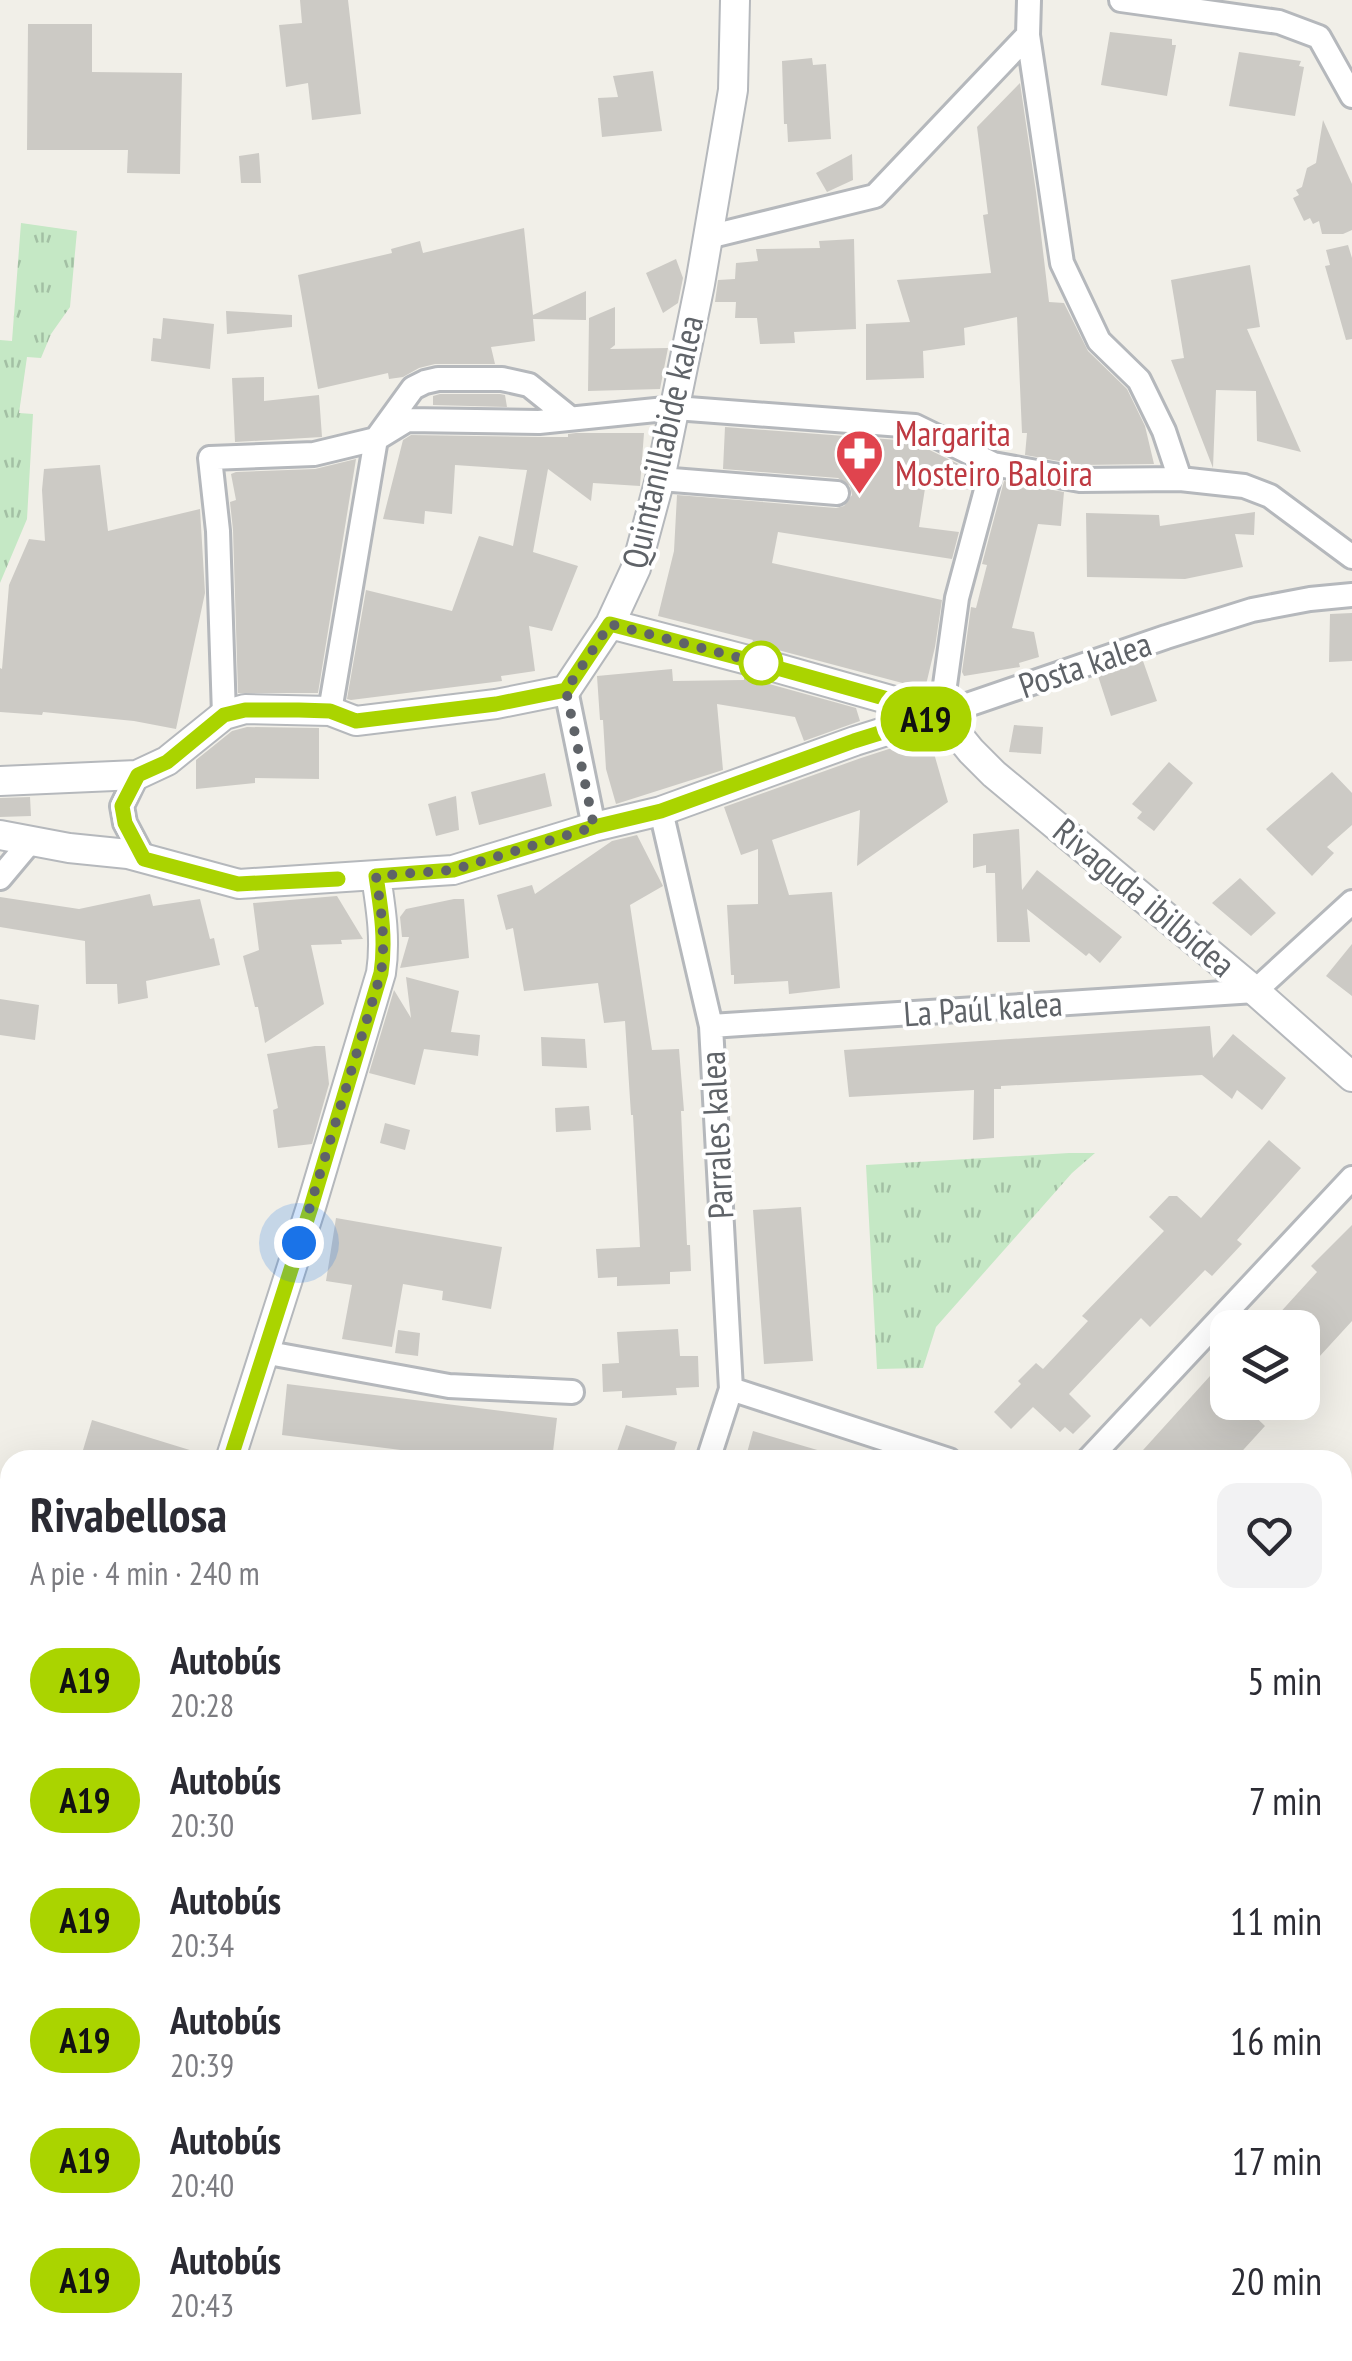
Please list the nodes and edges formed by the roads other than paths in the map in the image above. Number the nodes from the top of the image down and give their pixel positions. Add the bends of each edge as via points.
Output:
1 (735, 0) edge
2 (1029, 0) edge
3 (1121, 0) edge
4 (1028, 35) junction
5 (1352, 96) edge
6 (708, 237) junction
7 (675, 408) junction
8 (570, 418) junction
9 (376, 439) junction
10 (993, 464) junction
11 (660, 478) junction
12 (1180, 478) junction
13 (837, 493) dead end
14 (1352, 557) edge
15 (1350, 588) edge
16 (610, 624) junction
17 (566, 690) junction
18 (330, 711) junction
19 (941, 714) junction
20 (224, 715) junction
21 (138, 775) junction
22 (0, 781) edge
23 (661, 811) junction
24 (594, 827) junction
25 (0, 835) edge
26 (31, 841) junction
27 (144, 859) junction
28 (376, 876) junction
29 (0, 878) edge
30 (1352, 902) edge
31 (1255, 991) junction
32 (711, 1026) junction
33 (1352, 1077) edge
34 (1352, 1178) edge
35 (263, 1352) junction
36 (731, 1389) junction
37 (572, 1392) dead end
38 (233, 1450) edge
39 (711, 1450) edge
40 (918, 1450) edge
41 (1097, 1450) edge

1 - 6 street, Quintanillabide kalea via 733,90
2 - 4 street
3 - 5 street via 1279,22 1319,37
4 - 6 street via 875,196
4 - 12 street via 1062,263 1098,341 1139,380
6 - 7 street, Quintanillabide kalea
7 - 8 street
7 - 10 street via 915,426
7 - 11 street, Quintanillabide kalea
8 - 9 street via 407,420
8 - 9 street via 528,385 502,378 438,380 413,388
9 - 18 street
9 - 20 street via 314,454 210,458
10 - 12 street via 1080,480
10 - 19 street via 957,598
11 - 13 street
11 - 16 street, Quintanillabide kalea via 636,568
12 - 14 street via 1270,496
15 - 19 street, Posta kalea via 1252,610
16 - 17 street, Quintanillabide kalea
16 - 19 street
17 - 18 street via 356,721
17 - 24 street
18 - 20 street
19 - 23 street, Posta kalea
19 - 31 street, Rivaguda ibilbidea via 994,774
20 - 21 street via 167,762
21 - 22 street
21 - 27 street via 122,806
23 - 24 street, Posta kalea
23 - 32 street, Parrales kalea
24 - 28 street, Posta kalea via 453,870
25 - 26 street, Posta kalea
26 - 27 street, Posta kalea
26 - 29 street
27 - 28 street, Posta kalea via 238,884
28 - 35 street via 384,927 381,973
30 - 31 street
31 - 32 street, La Paúl kalea
31 - 33 street, Rivaguda ibilbidea
32 - 36 street, Parrales kalea
34 - 41 street
35 - 37 street via 448,1386
35 - 38 street
36 - 39 street, Parrales kalea
36 - 40 street

